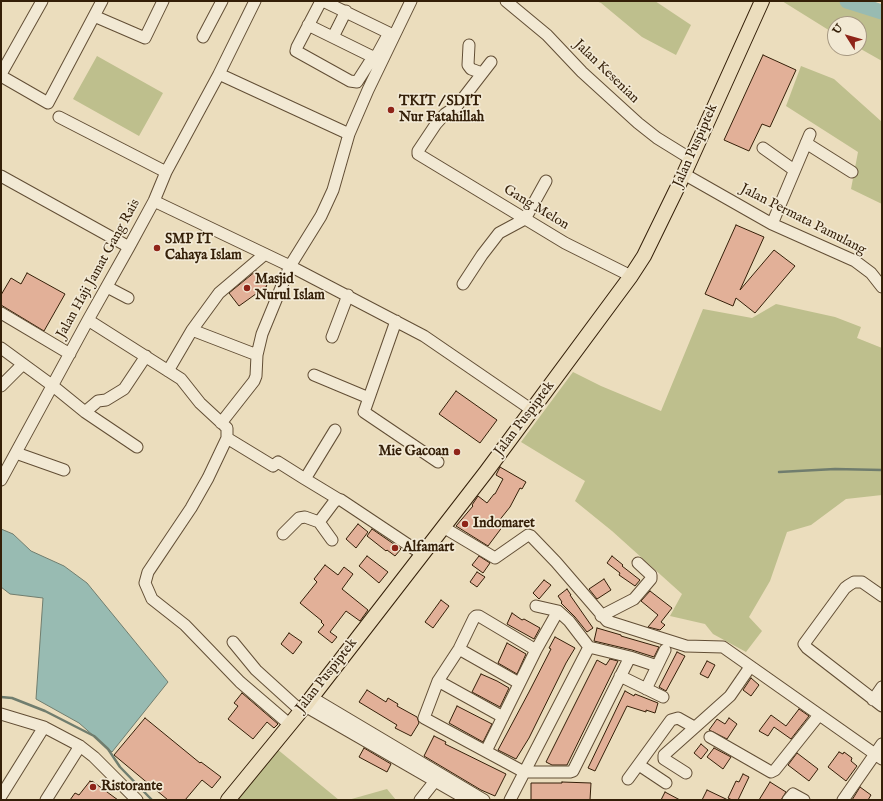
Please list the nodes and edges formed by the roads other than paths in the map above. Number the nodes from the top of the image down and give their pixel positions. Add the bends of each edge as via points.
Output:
1 (42, 1) edge
2 (102, 1) edge
3 (163, 1) edge
4 (222, 1) edge
5 (255, 1) edge
6 (412, 1) edge
7 (506, 1) edge
8 (762, 1) edge
9 (346, 11) junction
10 (94, 16) junction
11 (308, 25) junction
12 (203, 37) dead end
13 (333, 37) junction
14 (469, 45) dead end
15 (373, 57) junction
16 (490, 62) dead end
17 (365, 70) junction
18 (482, 73) junction
19 (219, 74) junction
20 (1, 75) edge
21 (375, 75) junction
22 (59, 117) dead end
23 (349, 134) junction
24 (763, 148) dead end
25 (691, 159) junction
26 (794, 170) junction
27 (166, 172) junction
28 (852, 172) dead end
29 (684, 174) junction
30 (2, 178) edge
31 (546, 181) dead end
32 (154, 201) junction
33 (525, 219) junction
34 (772, 224) junction
35 (129, 247) junction
36 (265, 254) junction
37 (290, 266) junction
38 (631, 276) junction
39 (463, 284) dead end
40 (107, 287) junction
41 (882, 287) edge
42 (348, 296) junction
43 (128, 298) dead end
44 (1, 313) edge
45 (88, 320) junction
46 (396, 321) junction
47 (192, 330) junction
48 (332, 337) dead end
49 (1, 348) edge
50 (70, 354) junction
51 (257, 355) junction
52 (146, 356) junction
53 (23, 364) junction
54 (168, 371) junction
55 (314, 375) dead end
56 (1, 386) edge
57 (53, 386) junction
58 (368, 398) junction
59 (532, 410) junction
60 (85, 412) junction
61 (221, 423) junction
62 (335, 430) dead end
63 (227, 438) junction
64 (137, 447) dead end
65 (16, 453) junction
66 (438, 462) dead end
67 (64, 470) dead end
68 (305, 479) junction
69 (1, 480) edge
70 (338, 500) junction
71 (319, 522) junction
72 (443, 527) junction
73 (283, 534) dead end
74 (332, 540) dead end
75 (422, 554) junction
76 (638, 563) dead end
77 (882, 596) edge
78 (536, 606) dead end
79 (558, 611) junction
80 (601, 616) junction
81 (233, 642) dead end
82 (588, 647) junction
83 (458, 648) junction
84 (536, 650) junction
85 (665, 650) dead end
86 (630, 657) junction
87 (657, 666) junction
88 (750, 667) junction
89 (620, 676) junction
90 (438, 681) junction
91 (520, 684) junction
92 (882, 686) edge
93 (646, 689) junction
94 (662, 697) dead end
95 (873, 700) junction
96 (305, 704) junction
97 (882, 706) edge
98 (819, 715) junction
99 (503, 717) junction
100 (3, 718) edge
101 (289, 724) junction
102 (44, 727) junction
103 (694, 727) junction
104 (710, 737) dead end
105 (882, 744) edge
106 (80, 746) junction
107 (486, 751) junction
108 (394, 752) junction
109 (878, 756) edge
110 (639, 765) junction
111 (524, 772) junction
112 (686, 773) dead end
113 (628, 780) dead end
114 (435, 781) junction
115 (666, 783) dead end
116 (1, 796) edge
117 (46, 800) edge
118 (137, 800) edge
119 (228, 800) edge
120 (420, 800) edge
121 (468, 800) edge
122 (484, 800) edge
123 (510, 800) edge
124 (788, 800) edge
125 (804, 800) edge
126 (843, 800) edge

1 - 20 street
2 - 10 street
3 - 10 street via 144,38
4 - 12 street
5 - 19 street
6 - 21 street
7 - 25 street, Jalan Kesenian via 547,35 586,76 638,123
8 - 25 main road, Jalan Puspiptek
9 - 11 street via 321,2
9 - 13 street
9 - 15 street via 389,33 377,55
10 - 20 street via 48,103
11 - 13 street
11 - 17 street via 297,52 355,82
13 - 15 street
14 - 18 street via 468,65
15 - 17 street
16 - 18 street
17 - 21 street
18 - 33 street, Gang Melon via 457,106 436,124 418,154
19 - 23 street
19 - 27 street
21 - 23 street
22 - 27 street
23 - 37 street via 333,190 321,216
24 - 26 street
25 - 29 main road, Jalan Puspiptek
26 - 28 street via 808,138
26 - 34 street
27 - 32 street
29 - 34 street, Jalan Permata Pamulang
29 - 38 main road, Jalan Puspiptek via 644,256
30 - 35 street
31 - 33 street
32 - 35 street, Jalan Haji Jamat Gang Rais
32 - 36 street, Jalan Haji Jamat Gang Rais
33 - 38 street, Gang Melon via 565,244
33 - 39 street via 500,233
34 - 41 street, Jalan Permata Pamulang via 855,261
35 - 40 street, Jalan Haji Jamat Gang Rais
36 - 37 street, Jalan Haji Jamat Gang Rais
36 - 47 street via 222,290
37 - 42 street, Jalan Haji Jamat Gang Rais
37 - 51 street via 262,334
38 - 59 main road, Jalan Puspiptek
40 - 43 street
40 - 45 street, Jalan Haji Jamat Gang Rais
42 - 46 street, Jalan Haji Jamat Gang Rais
42 - 48 street
44 - 50 street
45 - 50 street, Jalan Haji Jamat Gang Rais
45 - 52 street
46 - 58 street
46 - 59 street, Jalan Haji Jamat Gang Rais via 424,336
47 - 51 street
47 - 54 street
49 - 53 street
50 - 57 street, Jalan Haji Jamat Gang Rais
51 - 61 street via 254,381
52 - 54 street
52 - 60 street via 124,389 106,400 98,401
53 - 56 street
53 - 57 street
54 - 61 street via 181,379 200,403
55 - 58 street
57 - 60 street
57 - 65 street, Jalan Haji Jamat Gang Rais
58 - 66 street via 364,414
59 - 72 main road, Jalan Puspiptek
60 - 64 street
61 - 63 street via 228,429
62 - 68 street
63 - 68 street via 273,466 278,462
63 - 101 street via 191,508 148,572 145,583 152,599 184,625 240,682
65 - 67 street
65 - 69 street, Jalan Haji Jamat Gang Rais
68 - 70 street
70 - 71 street
70 - 75 street
71 - 73 street via 305,516 299,518
71 - 74 street
72 - 75 main road, Jalan Puspiptek
72 - 80 street via 496,558 528,535 531,536
75 - 96 main road, Jalan Puspiptek
76 - 80 street via 652,579 634,599
77 - 95 street via 862,582 849,585 804,644
78 - 79 street
79 - 82 street via 569,621
79 - 84 street
80 - 88 street via 609,623 686,646 723,647
81 - 96 street via 256,670
82 - 86 street
82 - 111 street
83 - 84 street via 474,618 479,616
83 - 90 street
83 - 91 street
84 - 91 street
85 - 87 street
86 - 87 street
86 - 89 street
87 - 93 street
88 - 98 street
88 - 103 street via 730,696
89 - 93 street
89 - 111 street via 573,771
90 - 99 street
90 - 107 street via 424,718
91 - 99 street
92 - 95 street
93 - 94 street
95 - 97 street
96 - 101 main road, Jalan Puspiptek
96 - 108 street
98 - 104 street via 771,772
98 - 109 street
99 - 107 street
100 - 102 street
101 - 119 main road, Jalan Puspiptek
102 - 106 street
102 - 116 street
103 - 110 street via 678,718 671,720
103 - 112 street via 663,756
105 - 109 street
106 - 117 street
106 - 118 street via 94,756
107 - 111 street
108 - 114 street
108 - 122 street
109 - 126 street
110 - 113 street
110 - 115 street
111 - 123 street
114 - 120 street
114 - 121 street
124 - 125 street via 794,794

